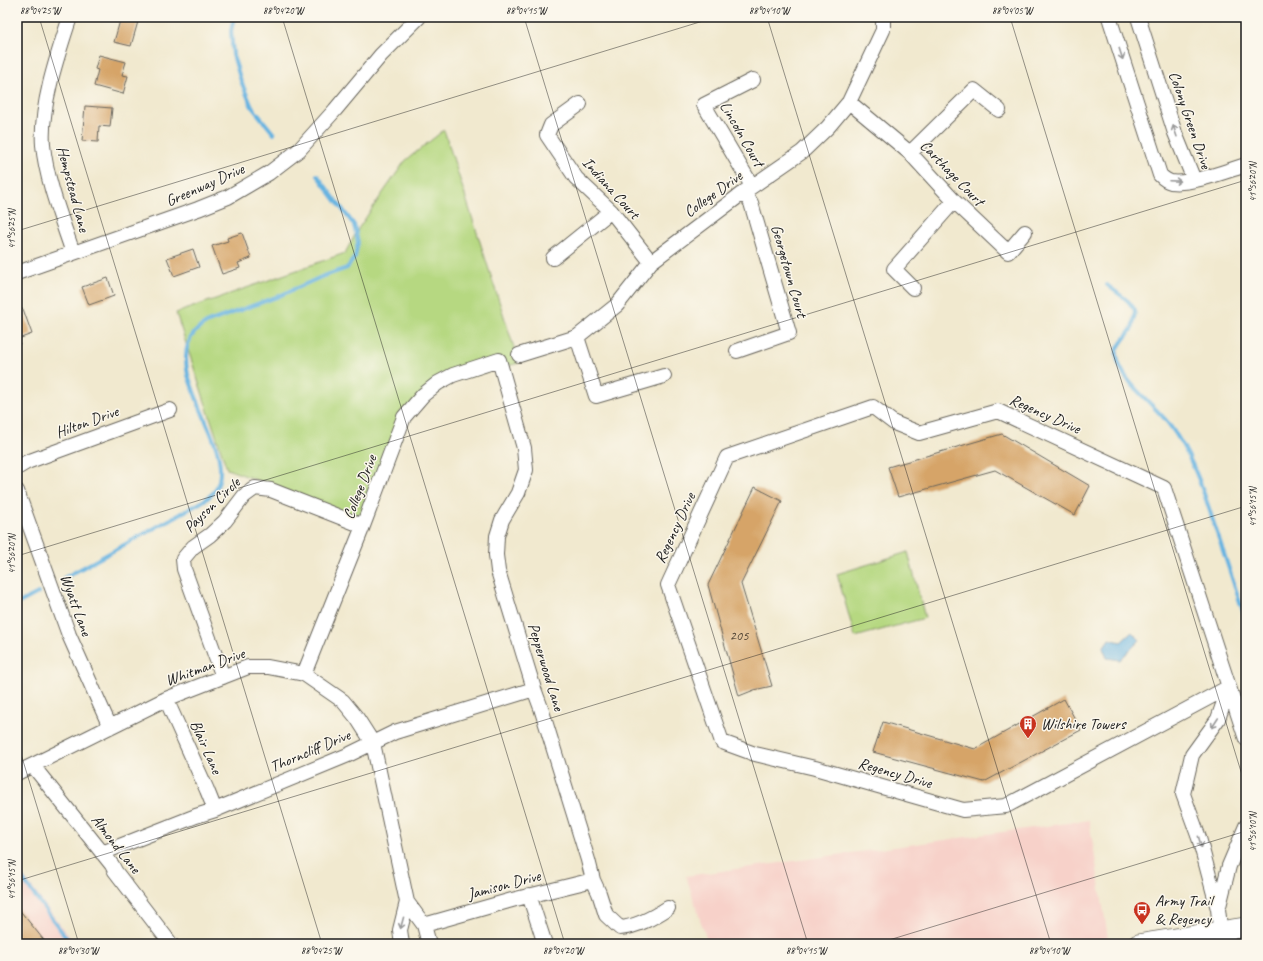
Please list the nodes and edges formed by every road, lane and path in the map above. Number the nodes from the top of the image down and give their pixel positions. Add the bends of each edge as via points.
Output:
1 (70, 17) edge
2 (419, 17) edge
3 (883, 17) edge
4 (1109, 17) edge
5 (1138, 17) edge
6 (753, 80) dead end
7 (849, 102) junction
8 (580, 104) dead end
9 (999, 110) dead end
10 (910, 153) junction
11 (1246, 165) edge
12 (1194, 180) junction
13 (748, 189) junction
14 (954, 201) junction
15 (611, 210) junction
16 (1026, 232) dead end
17 (73, 253) junction
18 (553, 258) dead end
19 (651, 262) junction
20 (17, 273) edge
21 (913, 288) dead end
22 (577, 336) junction
23 (737, 351) dead end
24 (519, 355) dead end
25 (499, 360) joint
26 (664, 376) dead end
27 (170, 410) dead end
28 (17, 468) edge
29 (17, 491) edge
30 (363, 526) junction
31 (304, 674) junction
32 (223, 677) junction
33 (1229, 686) junction
34 (534, 689) junction
35 (166, 699) junction
36 (110, 727) junction
37 (1246, 739) edge
38 (373, 743) junction
39 (34, 766) junction
40 (17, 773) edge
41 (214, 810) junction
42 (1246, 826) edge
43 (102, 853) junction
44 (593, 880) junction
45 (529, 895) junction
46 (407, 902) junction
47 (668, 908) dead end
48 (1218, 909) junction
49 (424, 925) junction
50 (1246, 927) edge
51 (1221, 938) edge
52 (171, 944) edge
53 (402, 944) edge
54 (429, 944) edge
55 (545, 944) edge
56 (1138, 944) edge

1 - 17 street, Hempstead Lane via 51,78 43,121 43,144 46,166
2 - 17 street, Greenway Drive via 381,55 299,150 269,173 248,186 198,209
3 - 7 street, College Drive via 883,30
4 -> 12 street, Colony Green Drive via 1160,175 1169,182
12 -> 5 street, Colony Green Drive via 1175,133
6 - 13 street, Lincoln Court via 704,104
7 - 10 street, Carthage Court
7 - 13 street, College Drive via 802,152
8 - 15 street, Indiana Court via 551,125 547,135 576,178
9 - 10 street via 974,90
10 - 14 street, Carthage Court
11 - 12 street
13 - 19 street, College Drive
13 - 23 street, Georgetown Court via 789,333
14 - 16 street, Carthage Court via 1008,252
14 - 21 street via 894,270
15 - 18 street
15 - 19 street, Indiana Court
17 - 20 street, Greenway Drive
19 - 22 street, College Drive via 617,305
22 - 24 street, College Drive
22 - 26 street via 596,396
25 - 30 street, College Drive via 453,375 422,395 404,417
25 - 34 street, Pepperwood Lane via 524,448 526,470 518,493 502,520 497,536 496,555 498,571
27 - 28 street, Hilton Drive via 27,462
29 - 36 street, Wyatt Lane via 69,635
30 - 31 street, College Drive
30 - 32 street, Payson Circle via 271,490 255,488 244,496 215,530 193,547 183,559 184,569
31 - 32 street, Whitman Drive via 268,667 248,667
31 - 38 street, Whitman Drive via 343,701
32 - 35 street, Whitman Drive
33 - 33 street, Regency Drive via 1164,488 998,411 919,433 894,422 873,407 727,457 668,585 722,742 754,754 815,768 963,810 1006,806
33 - 37 street, Regency Drive
33 -> 48 street via 1218,719 1192,755 1183,794 1199,838
34 - 38 street, Thorncliff Drive via 395,732
34 - 44 street, Pepperwood Lane
35 - 36 street, Whitman Drive
35 - 41 street, Blair Lane
36 - 39 street, Whitman Drive
38 - 41 street, Thorncliff Drive
38 - 46 street, Whitman Drive
39 - 40 street, Whitman Drive
39 - 43 street, Almond Lane
41 - 43 street, Thorncliff Drive
42 - 48 street via 1229,866
43 - 52 street, Almond Lane
44 - 45 street, Jamison Drive
44 - 47 street, Pepperwood Lane via 606,915 620,928 628,928
45 - 49 street, Jamison Drive
45 - 55 street
46 - 49 street, Whitman Drive
46 -> 53 street, Whitman Drive via 400,930
48 - 51 street
49 - 54 street, Whitman Drive
50 - 51 main road
51 - 56 main road

